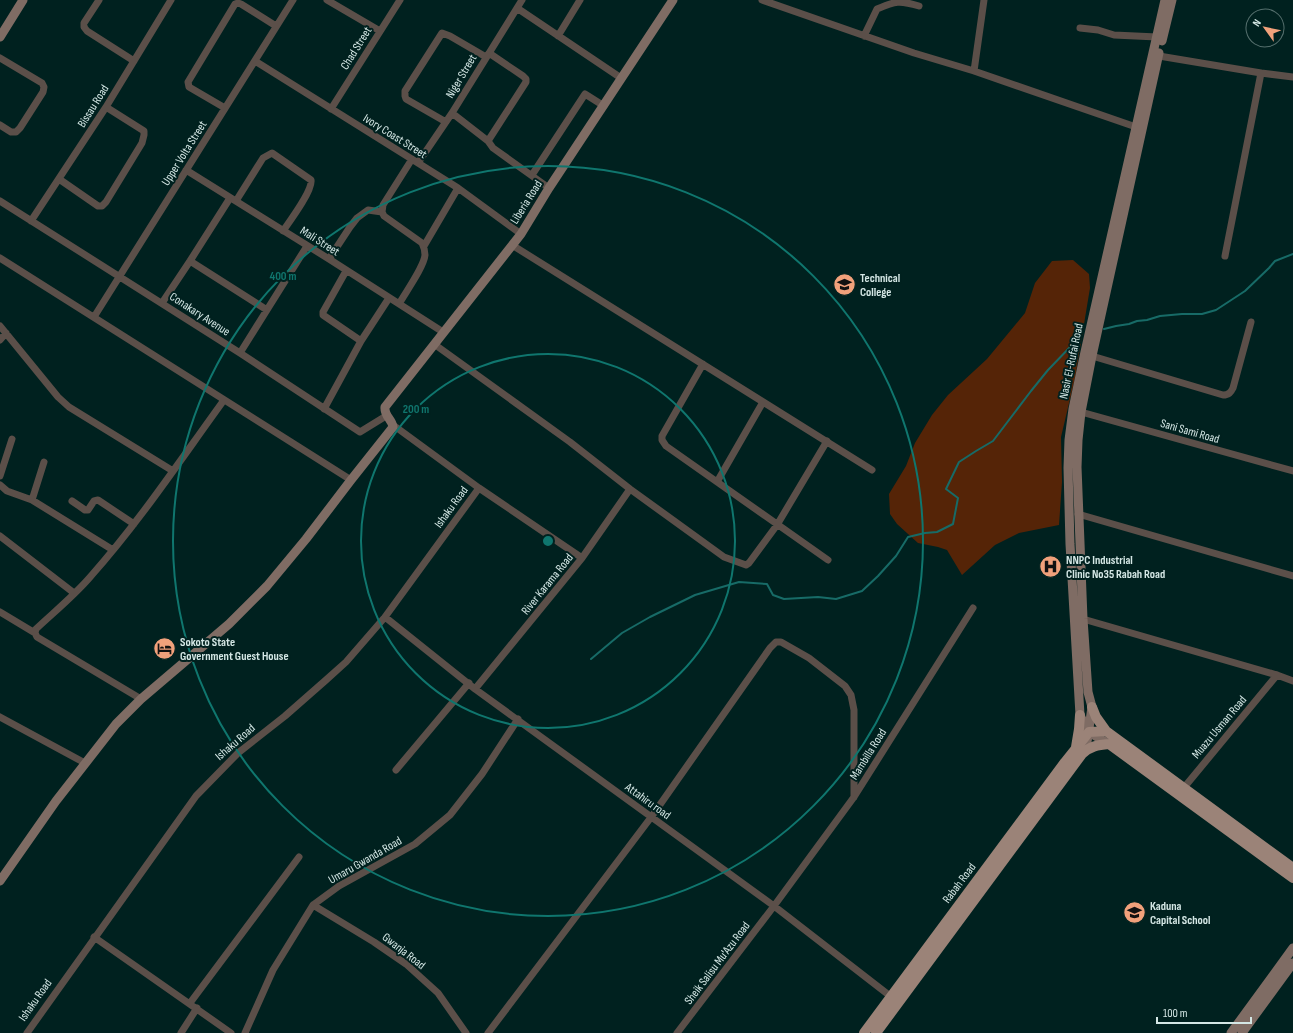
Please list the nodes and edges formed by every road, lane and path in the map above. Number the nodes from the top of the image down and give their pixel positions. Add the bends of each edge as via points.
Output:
1 (24, 0) edge
2 (99, 0) edge
3 (171, 0) edge
4 (293, 0) edge
5 (327, 0) edge
6 (341, 0) edge
7 (400, 0) edge
8 (522, 0) edge
9 (580, 0) edge
10 (673, 0) edge
11 (762, 0) edge
12 (984, 0) edge
13 (1165, 0) edge
14 (1172, 0) edge
15 (919, 6) dead end
16 (337, 7) junction
17 (517, 8) junction
18 (276, 26) junction
19 (1080, 28) dead end
20 (380, 31) junction
21 (558, 36) junction
22 (864, 36) junction
23 (0, 37) edge
24 (1157, 37) junction
25 (487, 55) junction
26 (1159, 56) junction
27 (0, 58) edge
28 (134, 61) junction
29 (255, 61) junction
30 (974, 71) junction
31 (1261, 73) junction
32 (1293, 77) edge
33 (621, 78) junction
34 (604, 106) junction
35 (106, 107) junction
36 (225, 108) junction
37 (331, 109) junction
38 (452, 113) junction
39 (446, 122) junction
40 (0, 125) edge
41 (1136, 127) junction
42 (488, 141) junction
43 (415, 161) junction
44 (186, 170) junction
45 (532, 175) junction
46 (59, 179) junction
47 (458, 188) junction
48 (549, 188) junction
49 (233, 199) junction
50 (0, 201) edge
51 (382, 212) junction
52 (31, 221) junction
53 (284, 231) junction
54 (520, 234) junction
55 (512, 245) junction
56 (307, 246) junction
57 (424, 246) junction
58 (1225, 256) dead end
59 (0, 258) edge
60 (329, 259) junction
61 (190, 261) junction
62 (346, 271) junction
63 (120, 276) junction
64 (1104, 284) junction
65 (389, 298) junction
66 (162, 303) junction
67 (399, 304) junction
68 (267, 310) junction
69 (94, 317) junction
70 (1251, 322) dead end
71 (0, 326) edge
72 (443, 332) junction
73 (6, 333) junction
74 (0, 340) edge
75 (362, 341) junction
76 (434, 344) junction
77 (240, 353) junction
78 (1092, 356) junction
79 (703, 364) junction
80 (224, 400) junction
81 (763, 402) junction
82 (324, 409) junction
83 (386, 411) junction
84 (1081, 412) junction
85 (393, 425) junction
86 (12, 439) dead end
87 (827, 441) junction
88 (44, 462) dead end
89 (872, 470) dead end
90 (173, 471) junction
91 (1293, 471) edge
92 (0, 476) edge
93 (351, 480) junction
94 (717, 482) junction
95 (0, 485) edge
96 (479, 488) junction
97 (630, 489) junction
98 (32, 500) junction
99 (72, 501) dead end
100 (1078, 514) junction
101 (134, 524) junction
102 (776, 525) junction
103 (0, 536) edge
104 (113, 550) junction
105 (582, 558) junction
106 (828, 560) dead end
107 (1293, 576) edge
108 (74, 593) junction
109 (973, 608) dead end
110 (0, 612) edge
111 (384, 618) junction
112 (1083, 619) junction
113 (35, 633) junction
114 (1277, 675) junction
115 (1293, 680) edge
116 (469, 683) junction
117 (475, 689) junction
118 (141, 699) junction
119 (1092, 707) junction
120 (1080, 715) junction
121 (0, 717) edge
122 (518, 719) junction
123 (1106, 731) junction
124 (1089, 732) junction
125 (1109, 744) junction
126 (1078, 752) junction
127 (85, 763) junction
128 (396, 770) dead end
129 (1181, 791) junction
130 (854, 797) junction
131 (652, 816) junction
132 (299, 857) dead end
133 (1293, 868) edge
134 (1293, 878) edge
135 (0, 881) edge
136 (313, 904) junction
137 (774, 906) junction
138 (94, 937) junction
139 (1293, 948) edge
140 (1293, 964) edge
141 (895, 1000) junction
142 (190, 1003) junction
143 (197, 1008) junction
144 (27, 1033) edge
145 (181, 1033) edge
146 (231, 1033) edge
147 (245, 1033) edge
148 (466, 1033) edge
149 (488, 1033) edge
150 (677, 1033) edge
151 (864, 1033) edge
152 (876, 1033) edge
153 (1231, 1033) edge
154 (1242, 1033) edge

1 - 23 main road
2 - 28 street via 84,27
3 - 28 street, Bissau Road
4 - 18 street, Upper Volta Street
5 - 16 street
6 - 16 street
7 - 20 street, Chad Street
8 - 17 street, Niger Street
9 - 21 street
10 - 33 main road, Liberia Road
11 - 22 street
12 - 30 street
13 - 24 main road, Nasir El-Rufai Road
14 - 26 main road, Nasir El-Rufai Road
15 - 22 street via 899,1 877,9
16 - 20 street
17 - 21 street
17 - 25 street, Niger Street
18 - 29 street, Upper Volta Street
18 - 36 street via 238,3 235,4 188,82 189,87
19 - 24 street via 1114,35
20 - 37 street, Chad Street
21 - 33 street
22 - 30 street
24 - 41 main road, Nasir El-Rufai Road
25 - 38 street, Niger Street
25 - 39 street via 442,33 405,91 406,98
25 - 42 street via 526,79
26 - 31 street
26 - 64 main road, Nasir El-Rufai Road
27 - 40 street via 42,83 44,87 16,132 11,132
28 - 35 street, Bissau Road
29 - 36 street, Upper Volta Street
29 - 37 street, Ivory Coast Street
30 - 41 street
31 - 32 street
31 - 58 street
33 - 34 main road, Liberia Road
34 - 45 street via 585,94
34 - 48 main road, Liberia Road
35 - 46 street, Bissau Road
35 - 46 street via 144,131 142,143 106,202 98,206
36 - 44 street, Upper Volta Street
37 - 43 street, Ivory Coast Street
38 - 39 street, Niger Street
38 - 42 street
39 - 43 street, Niger Street
41 - 64 main road, Nasir El-Rufai Road
42 - 45 street via 493,148
43 - 47 street, Ivory Coast Street
43 - 51 street, Niger Street via 383,205
44 - 49 street, Mali Street
44 - 63 street, Upper Volta Street
45 - 48 street
46 - 52 street, Bissau Road
47 - 54 street, Ivory Coast Street
47 - 57 street
48 - 54 main road, Liberia Road
49 - 53 street, Mali Street
49 - 53 street via 263,158 272,153 312,183
49 - 61 street
50 - 52 street, Conakary Avenue
51 - 57 street
51 - 60 street via 368,210 357,218
52 - 63 street, Conakary Avenue
53 - 56 street, Mali Street
54 - 55 main road, Liberia Road
55 - 72 main road, Liberia Road
55 - 79 street
56 - 60 street, Mali Street
56 - 68 street
57 - 67 street via 425,257
59 - 69 street
60 - 62 street, Mali Street
61 - 66 street
61 - 68 street
62 - 65 street, Mali Street
62 - 75 street via 323,315
63 - 66 street, Conakary Avenue
63 - 69 street, Upper Volta Street
64 - 78 main road, Nasir El-Rufai Road
64 - 120 main road, Nasir El-Rufai Road via 1073,409 1069,440 1070,544
65 - 67 street, Mali Street
65 - 75 street
66 - 77 street, Conakary Avenue
67 - 72 street, Mali Street
68 - 77 street
69 - 80 street
70 - 78 street via 1233,388 1227,395
71 - 73 street
72 - 76 main road, Liberia Road
73 - 74 street
73 - 90 street via 69,407
75 - 82 street
76 - 83 main road, Liberia Road
76 - 97 street via 570,442
77 - 82 street, Conakary Avenue
78 - 84 main road, Nasir El-Rufai Road
79 - 81 street
79 - 94 street via 662,440 666,446
80 - 90 street
80 - 93 street
81 - 87 street
81 - 94 street
82 - 83 street, Conakary Avenue via 360,432
83 - 85 main road, Ishaku Road
84 - 91 street, Sani Sami Road
84 - 100 main road, Nasir El-Rufai Road via 1077,467
85 - 93 main road
85 - 96 street, Ishaku Road
86 - 92 street
87 - 89 street
87 - 102 street
88 - 98 street
90 - 101 street
93 - 118 main road via 267,586 229,624
94 - 102 street
95 - 98 street via 7,491
96 - 105 street, Ishaku Road
96 - 111 street, Ishaku Road
97 - 102 street via 724,557 746,565
97 - 105 street, River Karama Road
98 - 104 street
99 - 101 street via 88,510 94,501 98,500
100 - 107 street
100 - 112 main road, Nasir El-Rufai Road
101 - 104 street
102 - 106 street
103 - 108 street
104 - 108 street
105 - 117 street, River Karama Road
108 - 113 street via 36,629
109 - 130 street, Mambilla Road
110 - 113 street
111 - 116 street, Attahiru road
111 - 138 street, Ishaku Road via 346,662 238,753 196,796
112 - 114 street
112 - 119 main road, Nasir El-Rufai Road via 1088,692
113 - 118 street via 37,637
114 - 115 street
114 - 129 street, Muazu Usman Road
116 - 117 street, Attahiru road
116 - 128 street
117 - 122 street, Attahiru road
118 - 127 main road via 116,724
119 - 123 main road
119 - 124 main road, Nasir El-Rufai Road
120 - 124 main road, Nasir El-Rufai Road
120 - 126 main road
121 - 127 street
122 - 131 street, Attahiru road
122 - 136 street, Umaru Gwanda Road via 482,774 450,815 415,844 339,886
123 - 124 main road
123 - 129 main road
124 - 125 main road
124 - 126 main road, Rabah Road
125 - 126 main road via 1092,746
125 - 129 main road
126 - 141 main road, Rabah Road
127 - 135 main road
129 - 133 main road
129 - 134 main road
130 - 131 street via 854,710 851,695 845,686 809,658 781,642 776,642
130 - 137 street, Mambilla Road
131 - 137 street, Attahiru road
131 - 149 street
132 - 142 street
136 - 147 street, Umaru Gwanda Road via 273,970
136 - 148 street, Gwanja Road via 406,964 438,993
137 - 141 street, Attahiru road
137 - 150 street, Sheik Salisu Mu'Azu Road
138 - 142 street
138 - 144 street, Ishaku Road
139 - 153 main road
140 - 154 main road
141 - 151 main road, Rabah Road
141 - 152 main road, Rabah Road
142 - 143 street
143 - 145 street
143 - 146 street

